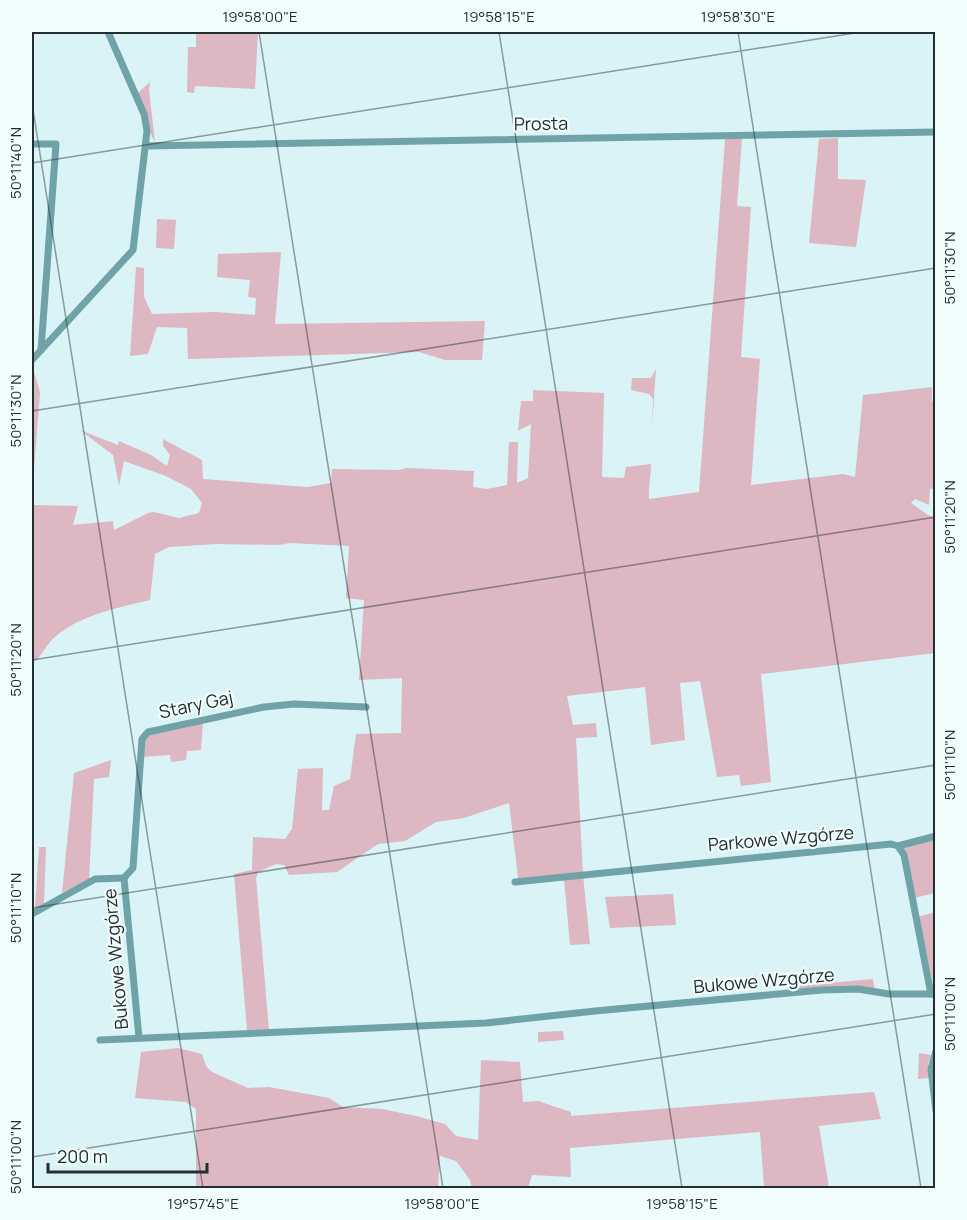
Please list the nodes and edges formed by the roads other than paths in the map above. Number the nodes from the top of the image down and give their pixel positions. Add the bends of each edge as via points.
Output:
1 (108, 32) edge
2 (936, 132) edge
3 (32, 144) edge
4 (147, 146) junction
5 (41, 350) junction
6 (32, 360) edge
7 (366, 707) dead end
8 (936, 836) edge
9 (898, 846) junction
10 (124, 878) junction
11 (514, 882) dead end
12 (32, 914) edge
13 (933, 994) edge
14 (139, 1038) junction
15 (100, 1040) dead end
16 (936, 1051) edge
17 (936, 1111) edge

1 - 4 street via 144,114
2 - 4 street, Prosta
3 - 5 street via 56,144
4 - 5 street via 133,250
5 - 6 street
7 - 10 street, Stary Gaj via 264,707 148,732 142,739 133,868
8 - 9 street, Parkowe Wzgórze
9 - 11 street, Parkowe Wzgórze
9 - 13 street via 904,855
10 - 12 street via 95,879
10 - 14 street, Bukowe Wzgórze
13 - 14 street, Bukowe Wzgórze via 822,990 486,1023
14 - 15 street, Bukowe Wzgórze
16 - 17 street via 931,1069

